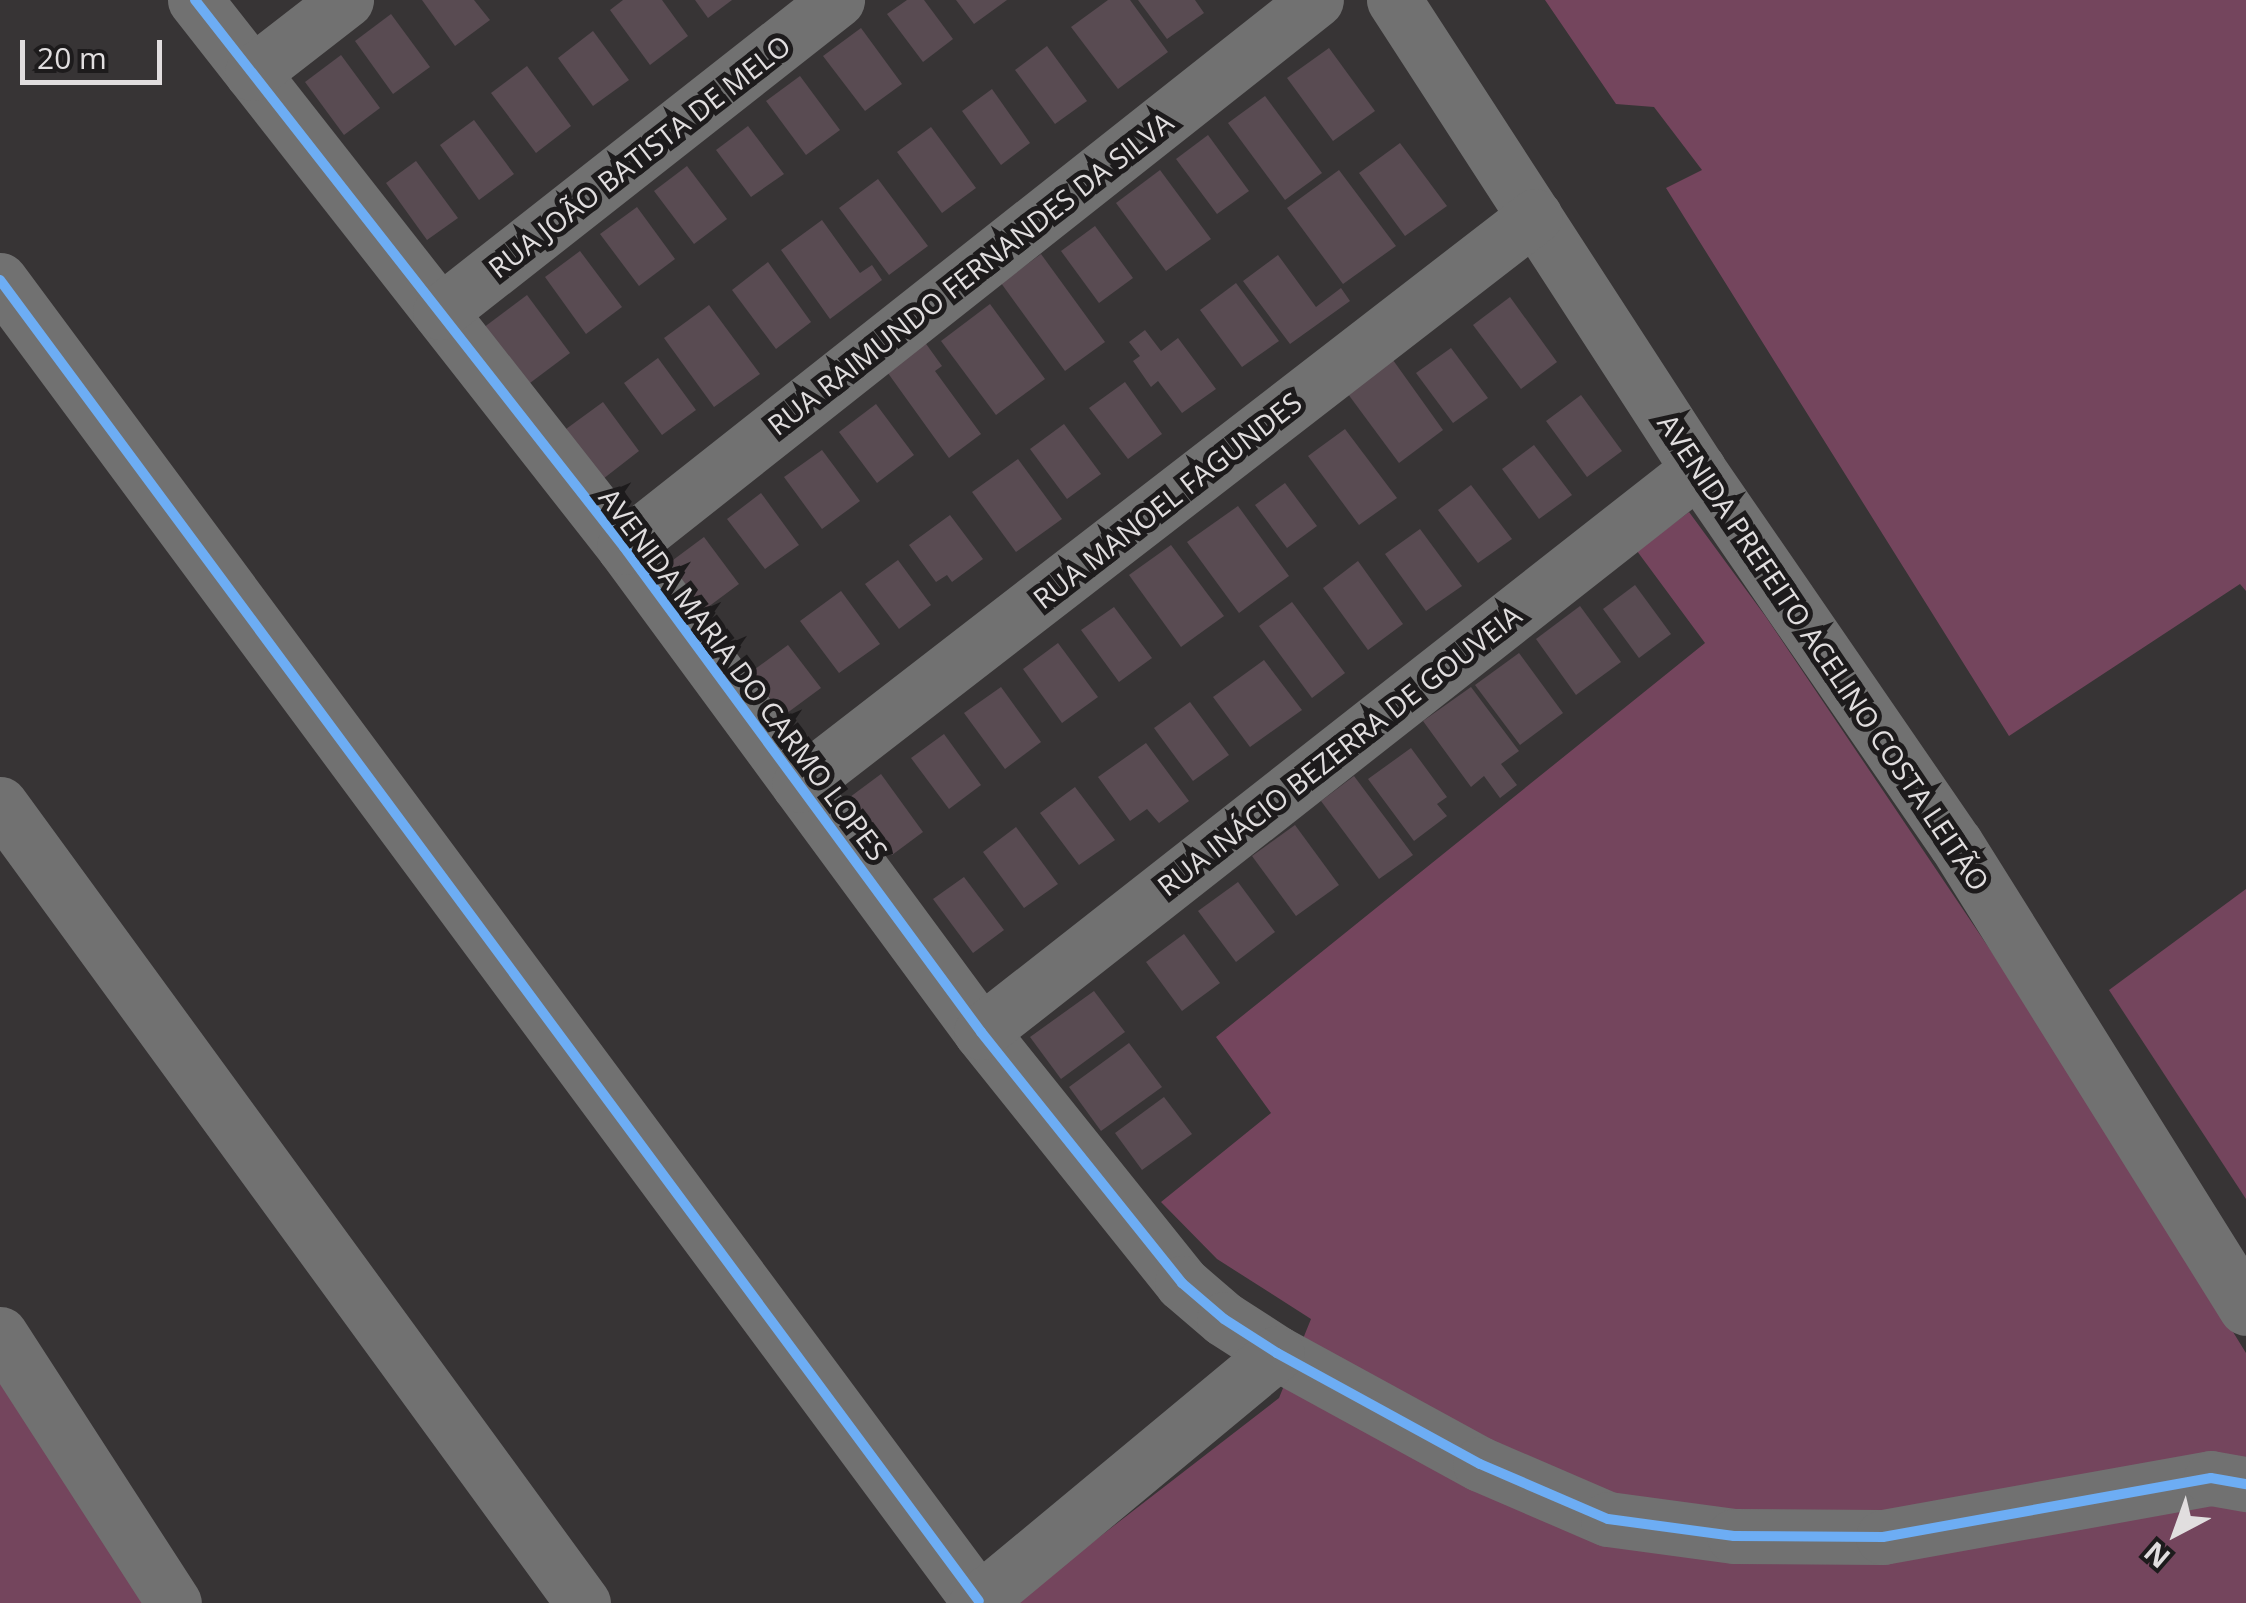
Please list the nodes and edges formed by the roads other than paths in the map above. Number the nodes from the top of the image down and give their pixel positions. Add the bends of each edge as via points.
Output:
1 (195, 0) edge
2 (346, 0) edge
3 (837, 0) edge
4 (1316, 0) edge
5 (1394, 0) edge
6 (252, 73) junction
7 (1534, 216) junction
8 (0, 280) edge
9 (440, 312) junction
10 (1698, 469) junction
11 (624, 546) junction
12 (799, 784) junction
13 (0, 804) edge
14 (981, 1032) junction
15 (2246, 1308) edge
16 (0, 1334) edge
17 (1277, 1353) junction
18 (2246, 1484) edge
19 (978, 1602) edge
20 (174, 1603) edge
21 (584, 1603) edge

1 - 6 street, AVENIDA MARIA DO CARMO LOPES
2 - 6 street
3 - 9 street, RUA JOÃO BATISTA DE MELO
4 - 11 street, RUA RAIMUNDO FERNANDES DA SILVA
5 - 7 street, AVENIDA PREFEITO ACELINO COSTA LEITÃO
6 - 9 street, AVENIDA MARIA DO CARMO LOPES
7 - 10 street, AVENIDA PREFEITO ACELINO COSTA LEITÃO
7 - 12 street, RUA MANOEL FAGUNDES
8 - 19 street
9 - 11 street, AVENIDA MARIA DO CARMO LOPES
10 - 14 street, RUA INÁCIO BEZERRA DE GOUVEIA
10 - 15 street, AVENIDA PREFEITO ACELINO COSTA LEITÃO via 1956,844
11 - 12 street, AVENIDA MARIA DO CARMO LOPES
12 - 14 street, AVENIDA MARIA DO CARMO LOPES
13 - 21 street
14 - 17 street, AVENIDA MARIA DO CARMO LOPES via 1182,1283
16 - 20 street
17 - 18 street, AVENIDA MARIA DO CARMO LOPES via 1480,1464 1608,1518 1734,1536 1883,1536 2212,1478
17 - 19 street

